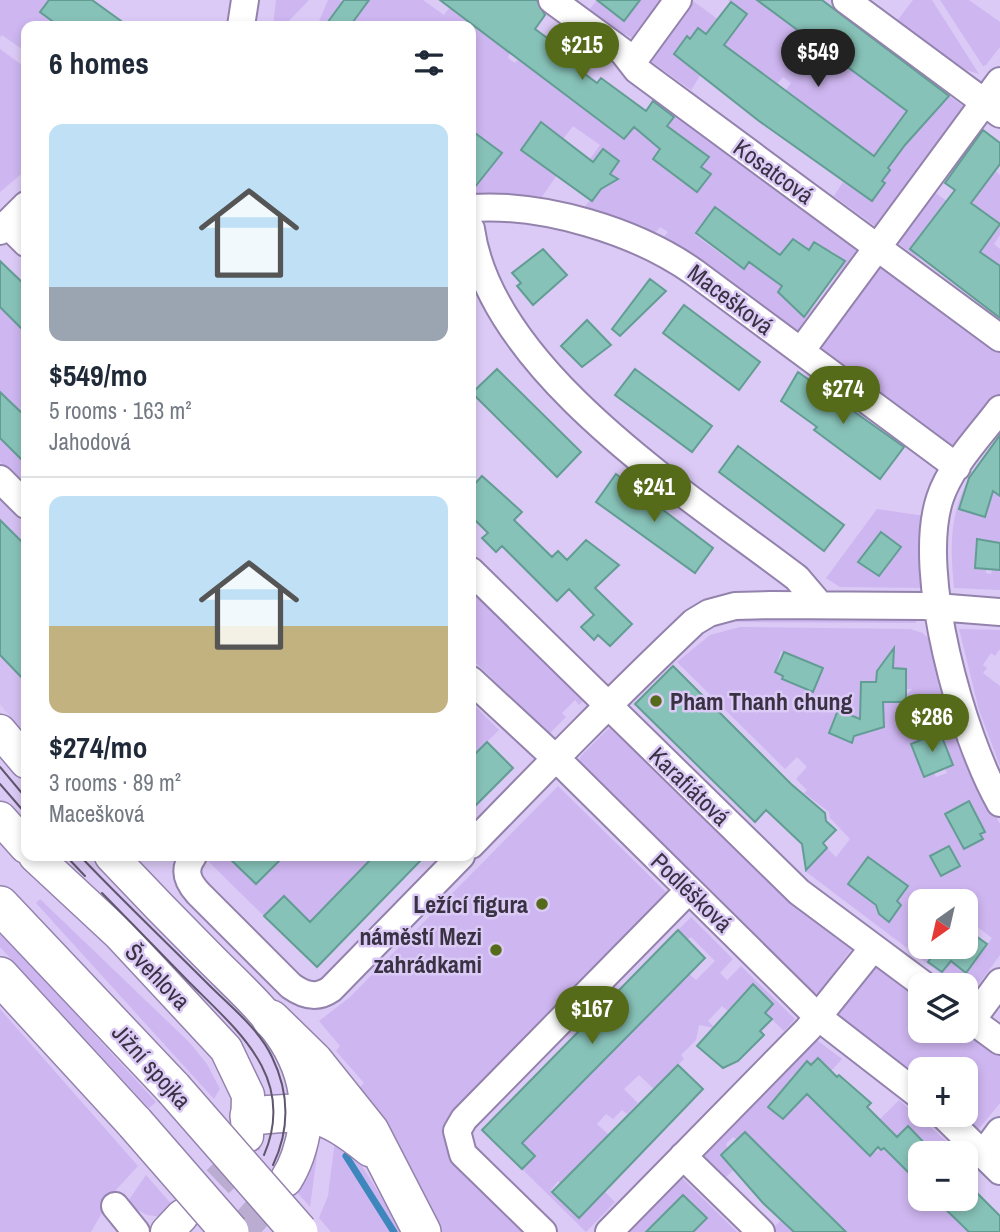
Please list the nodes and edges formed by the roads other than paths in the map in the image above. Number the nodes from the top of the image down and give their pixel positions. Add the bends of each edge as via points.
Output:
1 (245, 0) edge
2 (552, 0) edge
3 (678, 0) edge
4 (846, 0) edge
5 (242, 21) edge
6 (632, 63) junction
7 (995, 99) edge
8 (476, 207) edge
9 (21, 210) edge
10 (3, 227) edge
11 (21, 240) edge
12 (476, 248) edge
13 (878, 248) junction
14 (1000, 338) edge
15 (801, 351) junction
16 (1000, 409) edge
17 (957, 467) junction
18 (0, 479) edge
19 (21, 500) edge
20 (476, 576) edge
21 (820, 605) junction
22 (941, 609) junction
23 (1000, 612) edge
24 (476, 685) edge
25 (607, 706) junction
26 (0, 731) edge
27 (21, 756) edge
28 (554, 759) junction
29 (1000, 803) edge
30 (0, 818) edge
31 (476, 840) edge
32 (21, 841) edge
33 (40, 861) edge
34 (116, 861) edge
35 (190, 861) edge
36 (456, 861) edge
37 (689, 890) junction
38 (0, 905) edge
39 (873, 948) junction
40 (908, 973) edge
41 (0, 976) edge
42 (1000, 982) edge
43 (978, 1008) edge
44 (818, 1017) junction
45 (271, 1019) junction
46 (978, 1025) edge
47 (1000, 1041) edge
48 (908, 1087) edge
49 (306, 1111) junction
50 (248, 1126) joint
51 (956, 1127) edge
52 (1000, 1131) edge
53 (683, 1156) junction
54 (386, 1160) junction
55 (992, 1162) edge
56 (286, 1180) tunnel mouth
57 (115, 1206) dead end
58 (136, 1232) edge
59 (230, 1232) edge
60 (299, 1232) edge
61 (422, 1232) edge
62 (543, 1232) edge
63 (609, 1232) edge
64 (761, 1232) edge

1 - 5 street
2 - 6 street, Kosatcová
3 - 6 street
4 - 7 street
6 - 13 street, Kosatcová
7 - 13 street
8 - 15 street, Macešková via 592,224 656,247
9 - 10 street
10 - 11 street
12 - 21 street via 504,316 533,357 595,425 797,578
13 - 14 street, Kosatcová
13 - 15 street
15 - 17 street, Macešková
16 - 17 street
17 - 22 street via 945,486 936,516
18 - 19 street
20 - 25 street, Karafiátová
21 - 22 street
21 - 25 street via 735,606 709,613
22 - 23 street
22 - 29 street via 959,706
24 - 28 street, Podléšková
25 - 28 street
25 - 39 street, Karafiátová via 799,892
26 - 27 main road
28 - 31 street
28 - 37 street, Podléšková
30 - 32 main road
33 - 50 main road, Švehlova via 120,935 220,1042 242,1078 248,1096
34 - 45 main road, Švehlova
35 - 36 street via 186,872 193,888 290,986 308,995 331,989
37 - 44 street, Podléšková
37 - 62 street via 464,1119 457,1136 463,1154
38 - 60 highway, Jižní spojka, bridge via 173,1088
39 - 40 street, Karafiátová
39 - 44 street
41 - 59 highway, bridge
42 - 43 street
44 - 48 street, Podléšková
44 - 53 street
45 - 49 main road, Švehlova via 299,1065
45 - 54 highway via 352,1106
46 - 47 street
49 - 50 highway
49 - 54 highway via 337,1122
49 - 56 main road, Švehlova via 300,1152
51 - 55 street
52 - 55 street
53 - 63 street
53 - 64 street
54 - 61 highway
57 - 58 street

